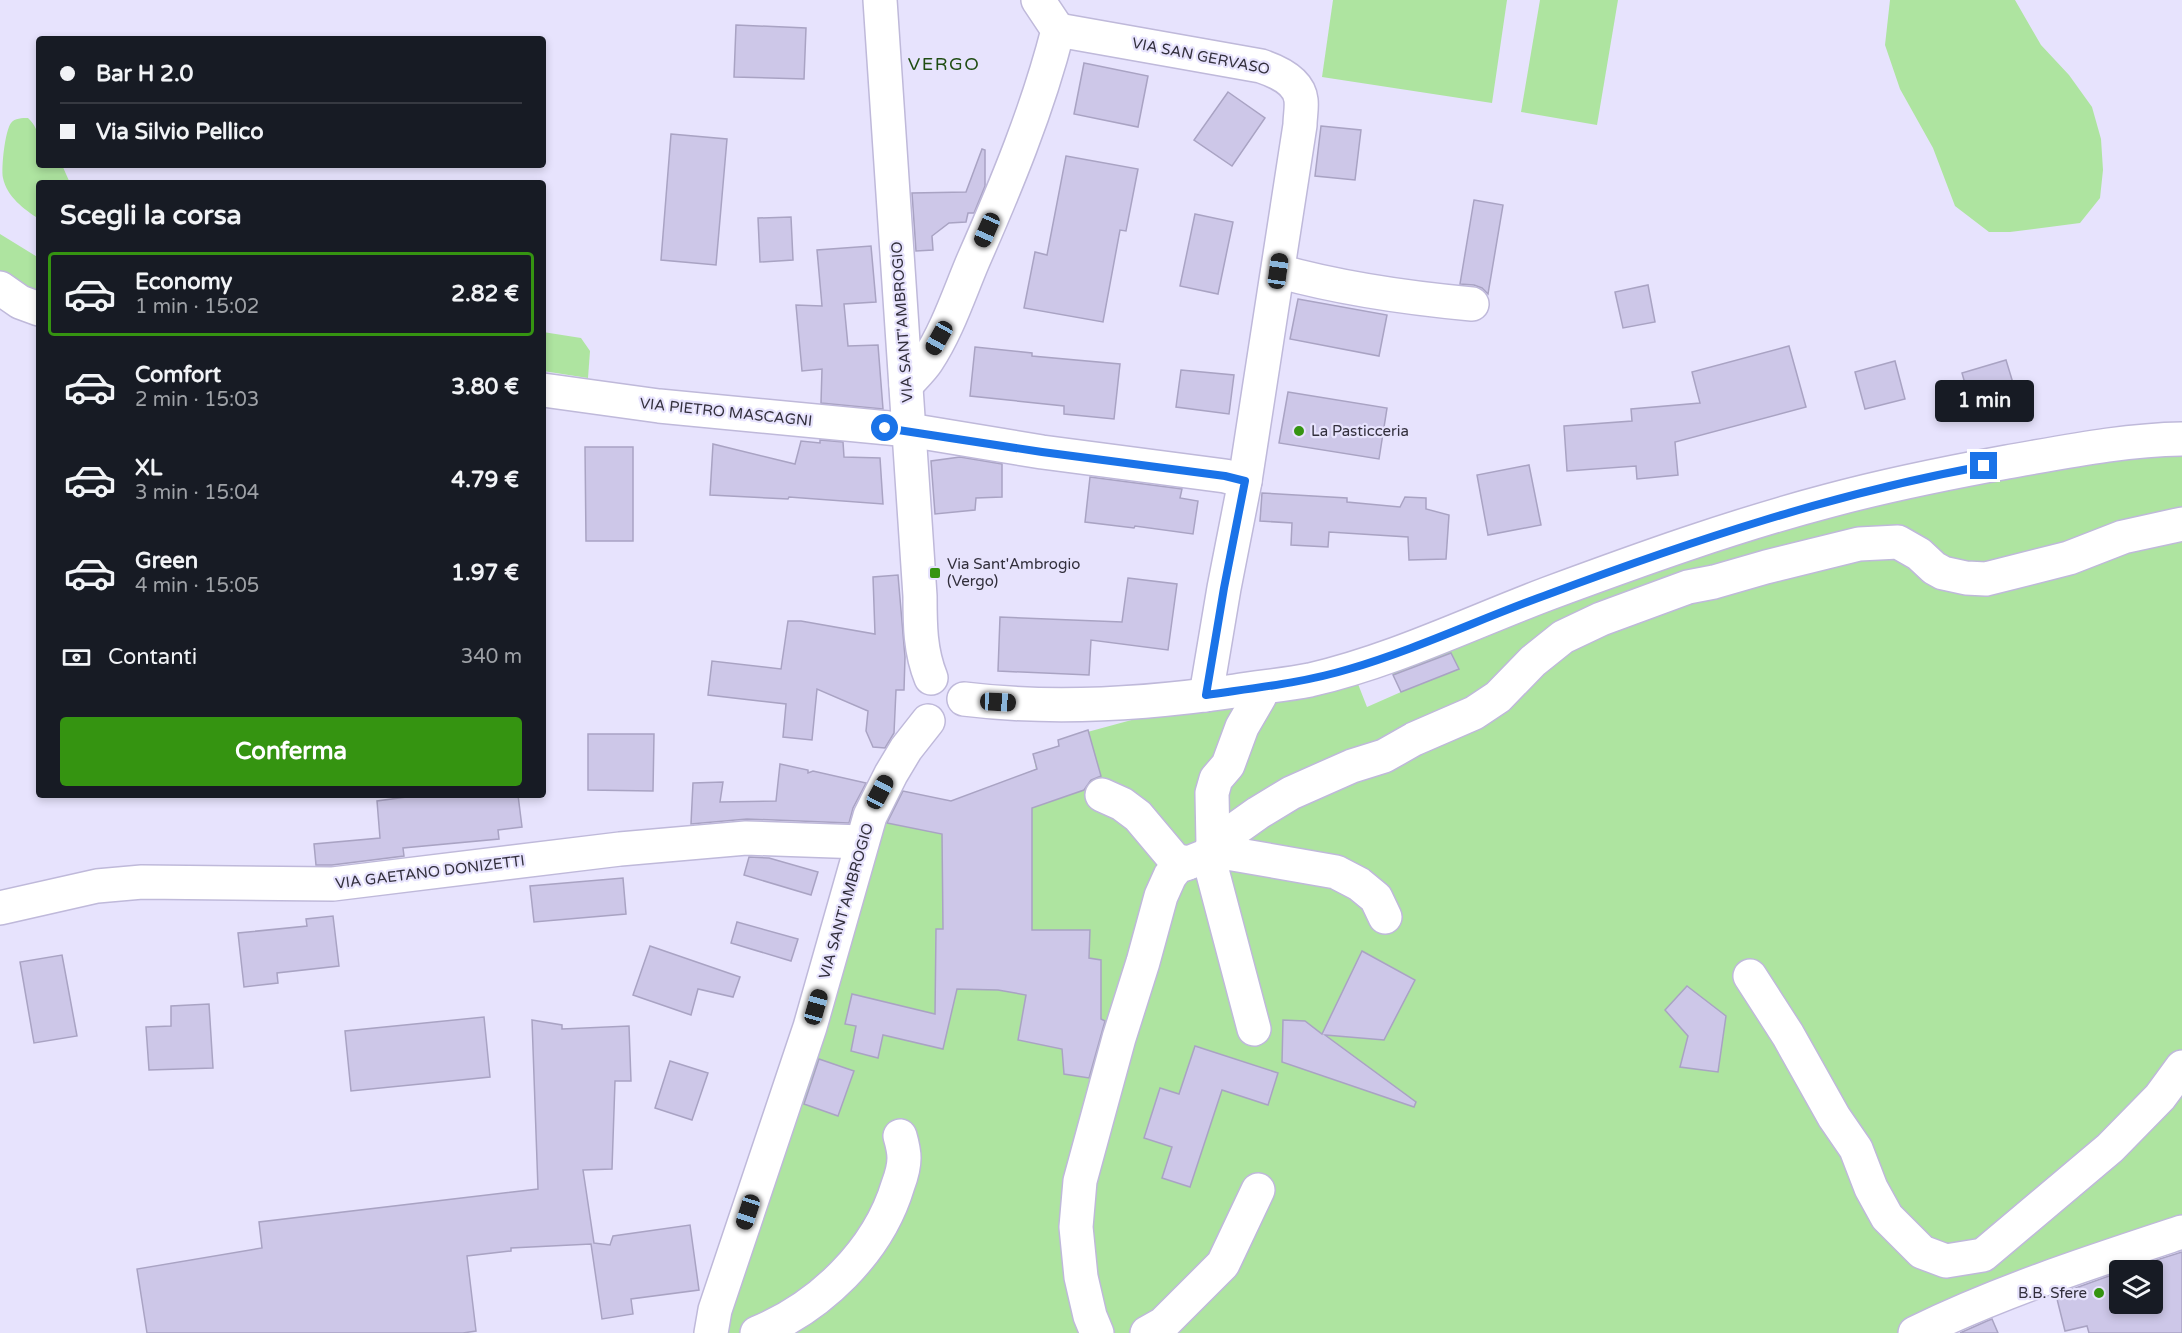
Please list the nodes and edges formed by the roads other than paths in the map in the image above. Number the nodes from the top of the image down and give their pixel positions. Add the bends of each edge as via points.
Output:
1 (880, 0) edge
2 (1038, 0) edge
3 (1058, 30) junction
4 (1278, 271) junction
5 (0, 288) edge
6 (1472, 304) dead end
7 (36, 308) edge
8 (906, 385) junction
9 (546, 390) edge
10 (909, 430) junction
11 (2182, 439) edge
12 (1245, 481) junction
13 (2182, 524) edge
14 (931, 678) junction
15 (1206, 695) junction
16 (1260, 696) dead end
17 (964, 699) junction
18 (928, 721) junction
19 (1102, 795) dead end
20 (862, 842) junction
21 (1203, 854) junction
22 (0, 908) edge
23 (1385, 917) dead end
24 (1750, 976) dead end
25 (1254, 1029) dead end
26 (2182, 1067) edge
27 (900, 1136) dead end
28 (1258, 1190) dead end
29 (2182, 1232) edge
30 (711, 1333) edge
31 (757, 1333) edge
32 (1097, 1333) edge
33 (1147, 1333) edge
34 (1915, 1333) edge

1 - 8 street, VIA SANT'AMBROGIO
2 - 3 street
3 - 4 street, VIA SAN GERVASO via 1261,66 1290,81 1301,97 1300,125
3 - 8 street via 996,209 939,338 926,362
4 - 6 street via 1346,288
4 - 12 street, VIA SAN GERVASO
5 - 7 street
8 - 10 street, VIA SANT'AMBROGIO
9 - 10 street, VIA PIETRO MASCAGNI via 659,406
10 - 12 street, VIA PIETRO MASCAGNI
10 - 14 street, VIA SANT'AMBROGIO via 920,634
11 - 15 street via 2067,451 1826,501 1701,539 1350,669 1306,681
12 - 15 street, VIA SAN GERVASO
13 - 21 street via 2123,537 2068,558 1986,579 1943,573 1898,542 1859,544 1688,587 1563,637 1498,697 1474,712 1384,756 1291,792
14 - 17 street via 947,677 954,681
14 - 18 street via 917,694 918,709
15 - 17 street via 1132,703
16 - 21 street via 1242,727 1228,765 1216,779
17 - 18 street via 962,710 951,722
18 - 20 street, VIA SANT'AMBROGIO via 880,792
19 - 21 street via 1138,816 1175,860
20 - 22 street, VIA GAETANO DONIZETTI via 746,838 620,849 333,884 142,882 97,886
20 - 30 street, VIA SANT'AMBROGIO via 810,1027 715,1310
21 - 23 street via 1227,853 1336,872 1376,898
21 - 25 street via 1217,884
21 - 32 street via 1178,867 1161,896 1080,1181 1076,1227 1081,1277
24 - 26 street via 1856,1149 1887,1217 1922,1252 1946,1261 1983,1255 2110,1148 2160,1097
27 - 31 street via 904,1158 889,1213 856,1260 813,1302
28 - 33 street via 1223,1264 1163,1324
29 - 34 street via 2025,1285

